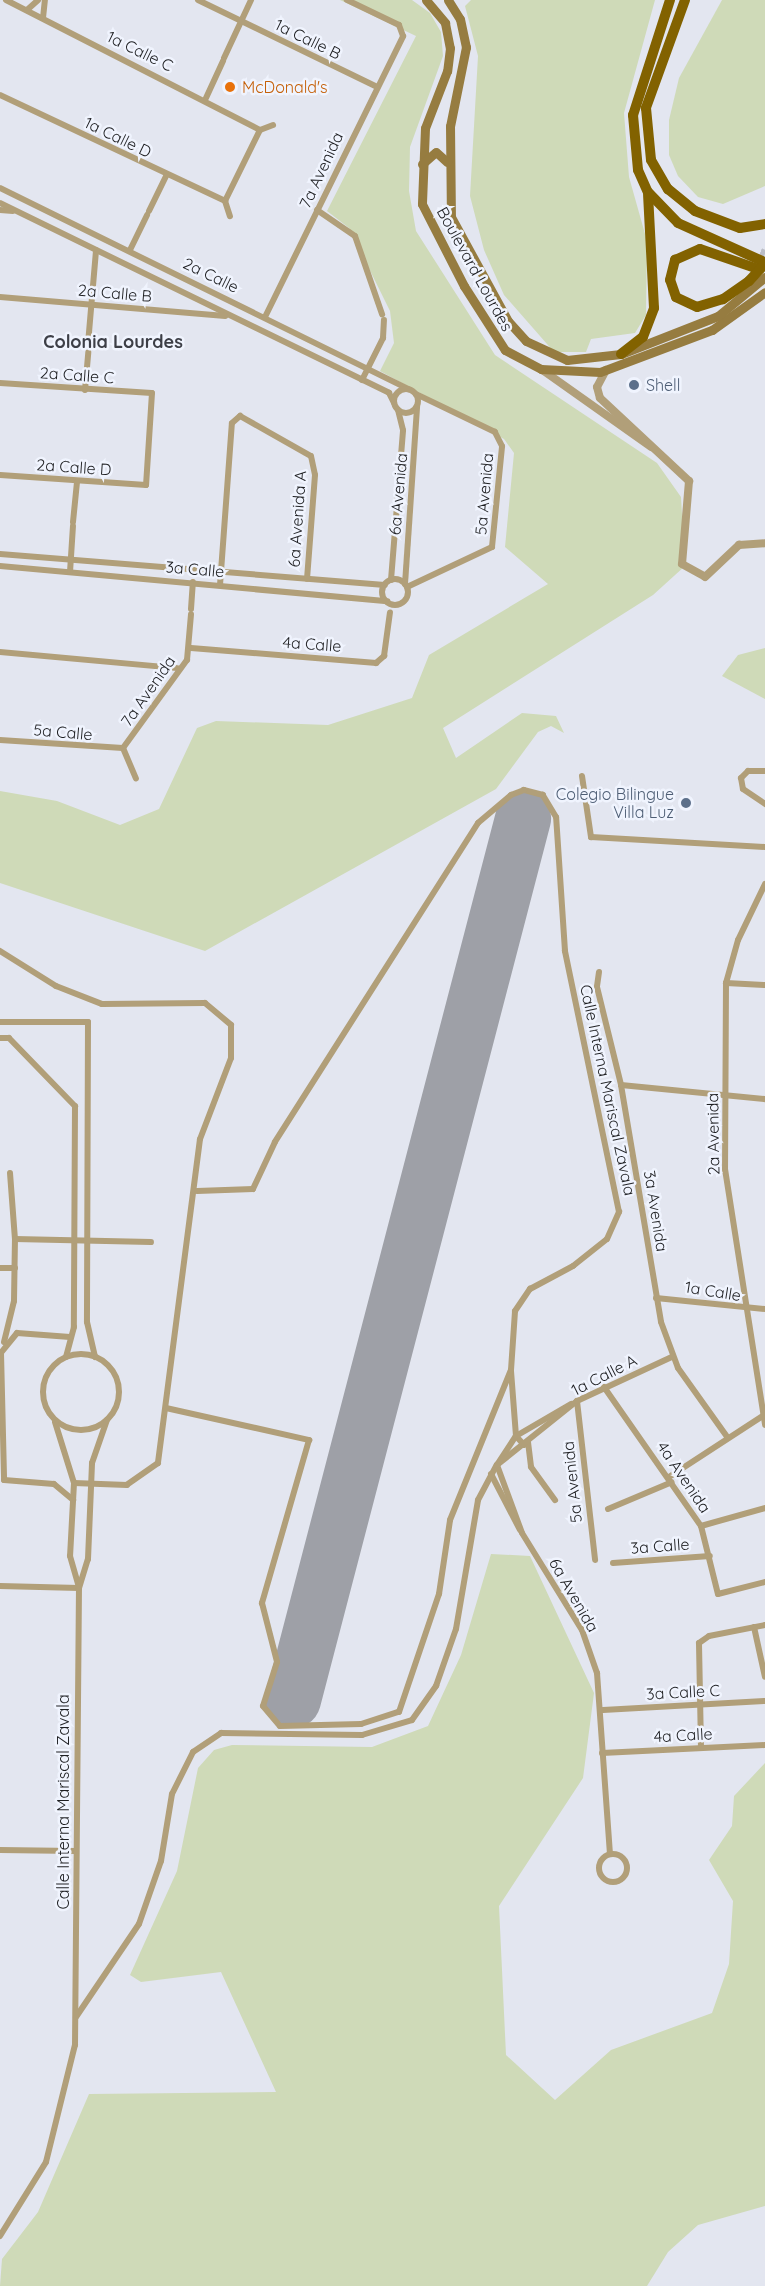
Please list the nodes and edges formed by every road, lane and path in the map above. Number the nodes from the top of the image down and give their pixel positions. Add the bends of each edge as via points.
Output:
1 (6, 0) edge
2 (38, 0) edge
3 (45, 0) edge
4 (198, 0) edge
5 (251, 0) edge
6 (347, 0) edge
7 (426, 0) edge
8 (448, 0) edge
9 (670, 0) edge
10 (685, 0) edge
11 (27, 10) junction
12 (44, 18) junction
13 (241, 21) junction
14 (375, 86) junction
15 (0, 94) edge
16 (206, 98) junction
17 (273, 125) dead end
18 (260, 130) junction
19 (447, 162) junction
20 (422, 164) junction
21 (166, 176) junction
22 (0, 188) edge
23 (648, 192) junction
24 (225, 201) junction
25 (0, 203) edge
26 (0, 210) edge
27 (317, 210) junction
28 (16, 211) junction
29 (230, 216) dead end
30 (765, 224) edge
31 (96, 250) junction
32 (130, 250) junction
33 (762, 265) edge
34 (765, 292) edge
35 (0, 297) edge
36 (91, 304) junction
37 (228, 316) junction
38 (266, 317) junction
39 (88, 344) dead end
40 (88, 352) dead end
41 (621, 354) junction
42 (367, 368) junction
43 (542, 369) junction
44 (606, 370) junction
45 (362, 380) junction
46 (0, 383) edge
47 (409, 389) junction
48 (85, 390) junction
49 (416, 394) junction
50 (394, 403) junction
51 (417, 406) junction
52 (398, 410) junction
53 (668, 457) junction
54 (0, 476) edge
55 (76, 482) junction
56 (146, 485) joint
57 (765, 543) edge
58 (0, 554) edge
59 (71, 559) junction
60 (0, 566) edge
61 (70, 572) junction
62 (221, 572) junction
63 (306, 579) junction
64 (391, 580) junction
65 (193, 582) junction
66 (220, 585) junction
67 (385, 585) junction
68 (406, 586) junction
69 (387, 601) junction
70 (390, 612) dead end
71 (191, 648) junction
72 (0, 652) edge
73 (177, 668) junction
74 (0, 740) edge
75 (123, 748) junction
76 (765, 771) edge
77 (582, 776) dead end
78 (136, 778) dead end
79 (765, 804) edge
80 (765, 847) edge
81 (765, 884) edge
82 (0, 951) edge
83 (599, 972) dead end
84 (726, 983) junction
85 (765, 985) edge
86 (0, 1022) edge
87 (0, 1038) edge
88 (621, 1085) junction
89 (726, 1094) junction
90 (765, 1099) edge
91 (10, 1173) dead end
92 (197, 1191) junction
93 (15, 1239) junction
94 (74, 1240) junction
95 (87, 1240) junction
96 (150, 1242) dead end
97 (0, 1268) edge
98 (15, 1268) junction
99 (656, 1298) junction
100 (765, 1309) edge
101 (746, 1310) junction
102 (70, 1337) junction
103 (3, 1344) junction
104 (66, 1357) junction
105 (95, 1357) junction
106 (672, 1357) junction
107 (1, 1369) edge
108 (511, 1370) junction
109 (604, 1387) junction
110 (577, 1401) junction
111 (764, 1406) edge
112 (166, 1408) junction
113 (764, 1415) edge
114 (2, 1416) edge
115 (55, 1420) junction
116 (107, 1420) junction
117 (765, 1425) edge
118 (516, 1436) junction
119 (728, 1438) junction
120 (526, 1444) junction
121 (496, 1465) junction
122 (491, 1474) junction
123 (2, 1475) edge
124 (670, 1480) junction
125 (74, 1483) junction
126 (90, 1484) junction
127 (73, 1500) junction
128 (555, 1500) dead end
129 (765, 1508) edge
130 (608, 1509) dead end
131 (700, 1526) junction
132 (522, 1533) junction
133 (710, 1556) junction
134 (595, 1560) dead end
135 (613, 1563) dead end
136 (765, 1582) edge
137 (0, 1586) edge
138 (79, 1588) junction
139 (765, 1625) edge
140 (754, 1627) junction
141 (765, 1677) edge
142 (765, 1701) edge
143 (700, 1705) junction
144 (603, 1710) junction
145 (765, 1745) edge
146 (701, 1748) junction
147 (602, 1753) junction
148 (0, 1850) edge
149 (76, 1851) junction
150 (610, 1854) junction
151 (76, 2017) junction
152 (0, 2236) edge

1 - 11 street, 1a Calle C
2 - 11 street
3 - 12 street
4 - 13 street, 1a Calle B
5 - 13 street
6 - 14 street, 7a Avenida via 399,25 402,36
7 - 20 main road, Boulevard Lourdes via 445,23 450,48 447,71 427,121
8 - 19 main road, Boulevard Lourdes via 460,19 466,47
9 - 23 main road via 633,115 636,163
10 - 30 main road via 645,117 648,151 662,182 695,211 740,228
11 - 12 street, 1a Calle C
12 - 16 street, 1a Calle C
13 - 14 street, 1a Calle B
13 - 16 street
14 - 27 street, 7a Avenida
15 - 21 street, 1a Calle D
16 - 18 street, 1a Calle C
17 - 18 street
18 - 24 street
19 - 20 main road via 436,152
19 - 41 main road, Boulevard Lourdes via 451,217 516,331 558,359 583,361
20 - 43 main road, Boulevard Lourdes via 425,212 469,296 500,345
21 - 24 street, 1a Calle D
21 - 32 street
22 - 32 street, 2a Calle
23 - 33 main road via 678,224
23 - 41 main road via 654,308 643,337
24 - 29 street
25 - 28 street, 2a Calle
26 - 28 street
27 - 38 street, 7a Avenida
27 - 42 street via 355,236 383,317 383,338
28 - 31 street, 2a Calle
31 - 36 street
31 - 37 street, 2a Calle
32 - 38 street, 2a Calle
33 - 33 main road, bridge via 749,281 723,299 697,307 676,297 670,276 678,257 700,249
33 - 41 main road, Boulevard Lourdes via 725,311
34 - 44 main road, Boulevard Lourdes via 733,319
35 - 36 street, 2a Calle B
36 - 37 street, 2a Calle B
36 - 39 street
37 - 45 street, 2a Calle
38 - 42 street, 2a Calle
40 - 48 street
42 - 45 street
42 - 47 street, 2a Calle
43 - 44 main road, Boulevard Lourdes
43 - 53 street via 610,423
44 - 53 street via 597,387 600,398
45 - 50 street, 2a Calle via 389,393
46 - 48 street, 2a Calle C
47 - 49 street
47 - 50 street via 399,391
48 - 56 street, 2a Calle C via 152,393
49 - 51 street
49 - 68 street, 5a Avenida via 500,438 489,551
50 - 52 street
51 - 52 street via 407,413
51 - 68 street, 6a Avenida
52 - 64 street, 6a Avenida via 403,430
53 - 57 street via 689,481 680,551 692,573 705,577 739,544
54 - 55 street, 2a Calle D
55 - 56 street, 2a Calle D
55 - 59 street
58 - 59 street, 3a Calle
59 - 61 street
59 - 62 street, 3a Calle
60 - 61 street, 3a Calle
61 - 65 street, 3a Calle
62 - 63 street, 3a Calle
62 - 63 street, 6a Avenida A via 236,417 307,451 314,462
62 - 66 street
63 - 67 street, 3a Calle
64 - 67 street
64 - 68 street
65 - 66 street, 3a Calle
65 - 71 street, 7a Avenida
66 - 69 street, 3a Calle
67 - 69 street
68 - 69 street via 404,602
70 - 71 street, 4a Calle via 384,656 376,663
71 - 73 street, 7a Avenida
72 - 73 street
73 - 75 street, 7a Avenida
74 - 75 street, 5a Calle
75 - 78 street, 7a Avenida
76 - 79 street via 748,771 741,778 743,789
77 - 80 street via 591,837
81 - 84 street, 2a Avenida via 738,940
82 - 92 street via 56,986 102,1004 206,1003 231,1025 231,1058 200,1139
83 - 88 street, 3a Avenida via 597,987
84 - 85 street
84 - 89 street, 2a Avenida
86 - 95 street via 88,1023
87 - 94 street via 9,1038 75,1106
88 - 89 street
88 - 99 street, 3a Avenida
89 - 90 street
89 - 101 street, 2a Avenida via 725,1169
91 - 93 street
92 - 108 street, Calle Interna Mariscal Zavala via 253,1189 275,1142 478,823 511,795 524,790 543,795 556,817 565,951 619,1212 608,1239 519,1299
92 - 112 street
93 - 94 street
93 - 98 street
94 - 95 street
94 - 102 street
95 - 96 street
95 - 105 street via 87,1322
97 - 98 street
98 - 103 street
99 - 101 street, 1a Calle
99 - 106 street, 3a Avenida
100 - 101 street, 1a Calle
101 - 111 street, 2a Avenida
102 - 103 street via 17,1333
102 - 104 street
103 - 107 street
104 - 105 street
104 - 115 street via 51,1368 43,1385 44,1404
105 - 116 street via 110,1368 118,1385 117,1404
106 - 109 street, 1a Calle A
106 - 119 street, 3a Avenida
107 - 114 street
108 - 112 street, Calle Interna Mariscal Zavala via 450,1520 439,1594 405,1701 399,1712 361,1724 280,1726 263,1706 277,1662 262,1603 309,1440
108 - 118 street
109 - 110 street, 1a Calle A
109 - 124 street, 4a Avenida
110 - 118 street
110 - 120 street, 1a Calle A
110 - 134 street, 5a Avenida
111 - 113 street, 2a Avenida
112 - 126 street via 160,1453 151,1472 121,1486
113 - 117 street, 2a Avenida
113 - 119 street
114 - 123 street
115 - 116 street via 87,1430
115 - 125 street, Calle Interna Mariscal Zavala
116 - 126 street, Calle Interna Mariscal Zavala
118 - 120 street
118 - 121 street
119 - 124 street
120 - 121 street, Calle Interna Mariscal Zavala
120 - 128 street via 531,1467
121 - 122 street, Calle Interna Mariscal Zavala
121 - 132 street, 6a Avenida
122 - 132 street
122 - 151 street, Calle Interna Mariscal Zavala via 478,1500 456,1629 426,1705 412,1720 362,1735 241,1732 205,1741 181,1768 161,1861 140,1923
123 - 127 street via 4,1480 63,1487
124 - 130 street
124 - 131 street, 4a Avenida
125 - 126 street
125 - 127 street, Calle Interna Mariscal Zavala
126 - 138 street, Calle Interna Mariscal Zavala via 88,1559
127 - 138 street, Calle Interna Mariscal Zavala via 70,1556
129 - 131 street, 3a Calle
131 - 133 street, 4a Avenida
132 - 144 street, 6a Avenida via 582,1630
133 - 135 street, 3a Calle
133 - 136 street, 4a Avenida via 718,1594
137 - 138 street
138 - 149 street, Calle Interna Mariscal Zavala
139 - 140 street
140 - 141 street
140 - 143 street via 709,1636 699,1643
142 - 143 street, 3a Calle C
143 - 144 street, 3a Calle C
143 - 146 street
144 - 147 street, 6a Avenida
145 - 146 street, 4a Calle
146 - 147 street, 4a Calle
147 - 150 street, 6a Avenida
148 - 149 street
149 - 151 street, Calle Interna Mariscal Zavala
150 - 150 street via 601,1861 600,1872 616,1882 628,1867 620,1855
151 - 152 street, Calle Interna Mariscal Zavala via 63,2107 46,2162

